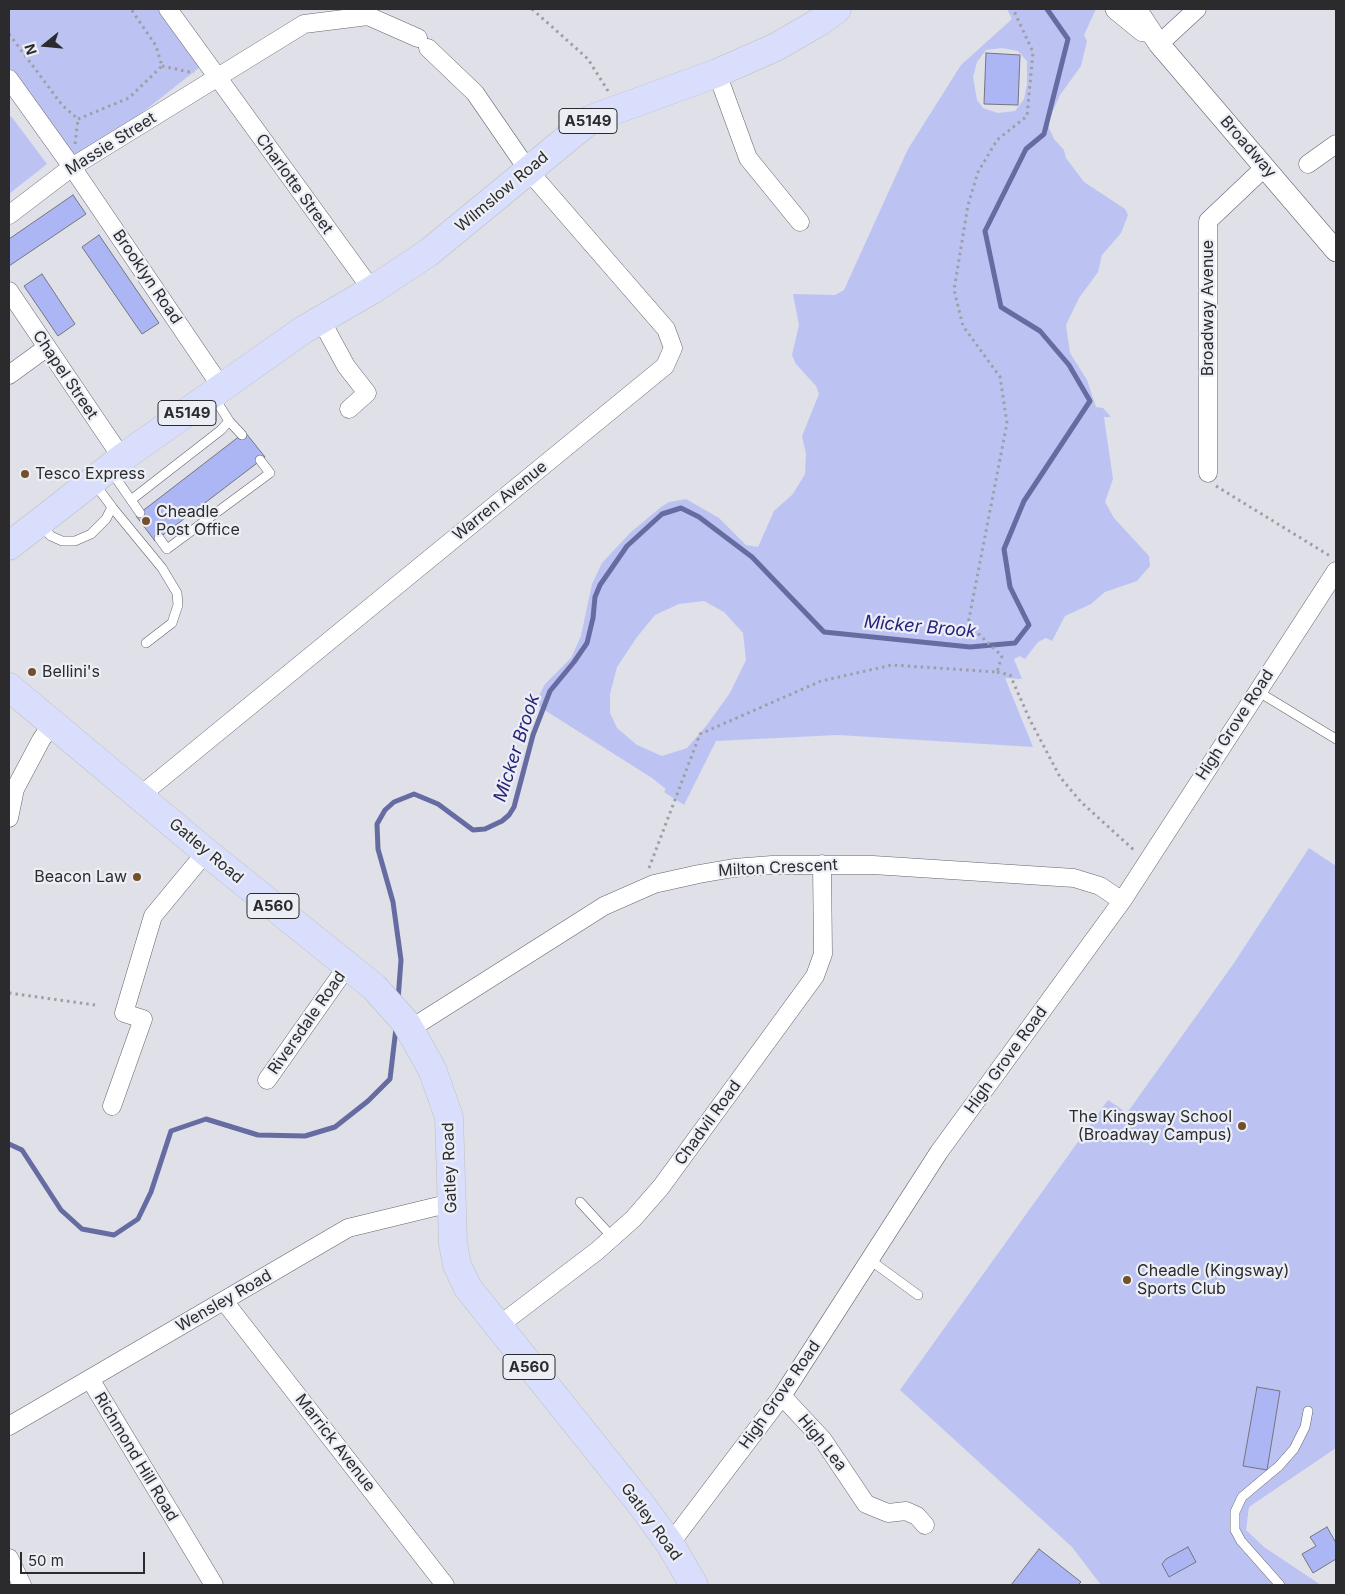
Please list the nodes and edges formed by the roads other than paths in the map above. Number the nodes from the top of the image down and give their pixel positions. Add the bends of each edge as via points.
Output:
1 (168, 9) edge
2 (1116, 9) edge
3 (1136, 9) edge
4 (1197, 9) edge
5 (824, 13) edge
6 (423, 43) joint
7 (1159, 44) junction
8 (718, 73) junction
9 (217, 77) junction
10 (9, 79) edge
11 (1336, 144) edge
12 (1308, 164) dead end
13 (72, 167) junction
14 (1265, 167) junction
15 (528, 170) junction
16 (9, 215) edge
17 (800, 222) dead end
18 (1336, 251) edge
19 (372, 290) junction
20 (9, 292) edge
21 (321, 320) junction
22 (46, 348) junction
23 (9, 375) edge
24 (217, 392) junction
25 (349, 409) dead end
26 (229, 421) junction
27 (242, 435) dead end
28 (260, 460) dead end
29 (108, 469) junction
30 (1208, 473) road end
31 (131, 500) junction
32 (111, 506) junction
33 (140, 513) dead end
34 (38, 523) junction
35 (159, 538) dead end
36 (9, 546) edge
37 (1336, 571) edge
38 (146, 643) dead end
39 (9, 687) edge
40 (1257, 692) junction
41 (52, 724) junction
42 (1336, 739) edge
43 (141, 795) junction
44 (10, 808) edge
45 (206, 852) junction
46 (822, 864) junction
47 (1122, 901) junction
48 (348, 965) junction
49 (408, 1026) junction
50 (267, 1080) dead end
51 (112, 1106) dead end
52 (580, 1202) dead end
53 (451, 1203) junction
54 (613, 1238) junction
55 (870, 1260) junction
56 (918, 1295) dead end
57 (224, 1300) junction
58 (497, 1327) junction
59 (90, 1379) junction
60 (782, 1396) junction
61 (1308, 1411) dead end
62 (9, 1426) edge
63 (925, 1525) dead end
64 (670, 1544) junction
65 (9, 1558) edge
66 (22, 1585) edge
67 (214, 1585) edge
68 (445, 1585) edge
69 (694, 1585) edge
70 (1280, 1585) edge

1 - 9 street, Charlotte Street
2 - 7 street, Broadway
3 - 7 street, Broadway
4 - 7 street
5 - 8 main road, Wilmslow Road / A5149 via 776,48
6 - 9 street, Massie Street via 368,16 304,24
6 - 15 street, Warren Avenue via 475,93
7 - 14 street, Broadway
8 - 15 main road, Wilmslow Road / A5149 via 591,119
8 - 17 street via 748,158
9 - 13 street, Massie Street
9 - 19 street, Charlotte Street
10 - 13 street, Brooklyn Road
11 - 12 street
13 - 16 street, Massie Street
13 - 24 street, Brooklyn Road
14 - 18 street, Broadway
14 - 30 street, Broadway Avenue via 1208,221
15 - 19 main road, Wilmslow Road / A5149 via 428,253
15 - 43 street, Warren Avenue via 666,329 674,348 665,366
19 - 21 main road, Wilmslow Road / A5149
20 - 22 street, Chapel Street
21 - 24 main road, Wilmslow Road / A5149
21 - 25 street via 346,366 367,393
22 - 23 street
22 - 29 street, Chapel Street
24 - 26 lane
24 - 29 main road, Wilmslow Road / A5149
26 - 27 lane
26 - 31 lane
28 - 35 lane via 270,473 167,549
29 - 31 lane
29 - 32 lane
29 - 34 main road, Wilmslow Road / A5149
31 - 33 lane
32 - 34 lane via 106,520 91,534 74,541 62,541 51,536
32 - 38 lane via 162,568 177,593 178,605 172,622
34 - 36 main road, Wilmslow Road / A5149
37 - 40 street, High Grove Road
39 - 41 main road, Gatley Road / A560
40 - 42 lane
40 - 47 street, High Grove Road
41 - 43 main road, Gatley Road / A560
41 - 44 street via 15,789
43 - 45 main road, Gatley Road / A560
45 - 48 main road, Gatley Road / A560
45 - 51 street via 153,916 124,1013 143,1019
46 - 47 street, Milton Crescent via 1074,878 1100,886
46 - 49 street, Milton Crescent via 734,868 672,879 644,888 604,906
46 - 54 street, Chadvil Road via 823,954 815,976 661,1187
47 - 55 street, High Grove Road via 939,1152
48 - 49 main road, Gatley Road / A560 via 374,987
48 - 50 street, Riversdale Road
49 - 53 main road, Gatley Road / A560 via 432,1068 449,1116
52 - 54 lane
53 - 57 street, Wensley Road via 348,1228
53 - 58 main road, Gatley Road / A560 via 457,1265 468,1288
54 - 58 street, Chadvil Road
55 - 56 lane
55 - 60 street, High Grove Road
57 - 59 street, Wensley Road
57 - 68 street, Marrick Avenue
58 - 64 main road, Gatley Road / A560
59 - 62 street, Wensley Road
59 - 67 street, Richmond Hill Road
60 - 63 street, High Lea via 823,1440 866,1504 888,1513 906,1511
60 - 64 street, High Grove Road
61 - 70 lane via 1305,1427 1294,1449 1242,1497 1235,1512 1236,1530 1241,1541
64 - 69 main road, Gatley Road / A560
65 - 66 street

